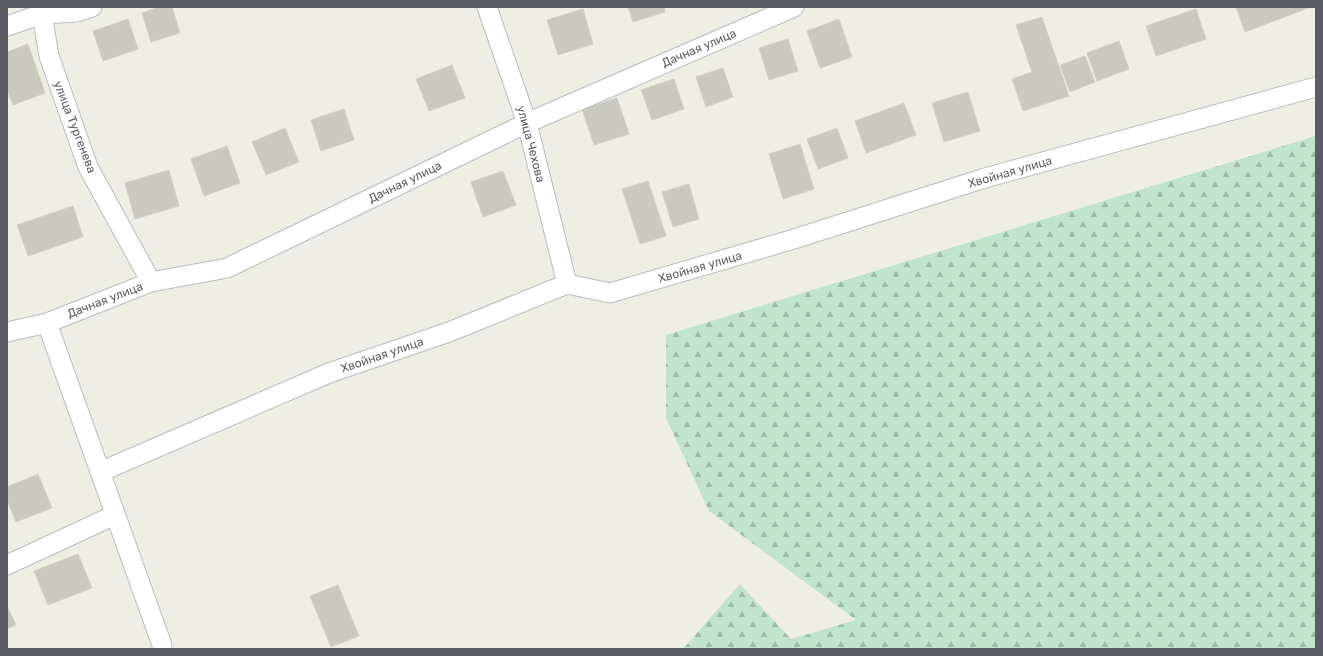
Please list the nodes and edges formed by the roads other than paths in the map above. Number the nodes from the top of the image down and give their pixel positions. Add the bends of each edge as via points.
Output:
1 (92, 7) edge
2 (487, 7) edge
3 (794, 7) edge
4 (41, 10) edge
5 (7, 26) edge
6 (1316, 87) edge
7 (527, 123) junction
8 (151, 282) junction
9 (567, 284) junction
10 (47, 322) junction
11 (7, 332) edge
12 (100, 472) junction
13 (116, 515) junction
14 (7, 565) edge
15 (162, 645) dead end

1 - 4 street via 78,12
2 - 7 street, улица Чехова
3 - 7 street, Дачная улица
4 - 5 street
4 - 8 street, улица Тургенева via 48,56 88,167
6 - 9 street, Хвойная улица via 986,178 794,239 610,293
7 - 8 street, Дачная улица via 227,268
7 - 9 street, улица Чехова
8 - 10 street, Дачная улица
9 - 12 street, Хвойная улица via 449,332 329,373
10 - 11 street, Дачная улица
10 - 12 street
12 - 13 street
13 - 14 street
13 - 15 street

